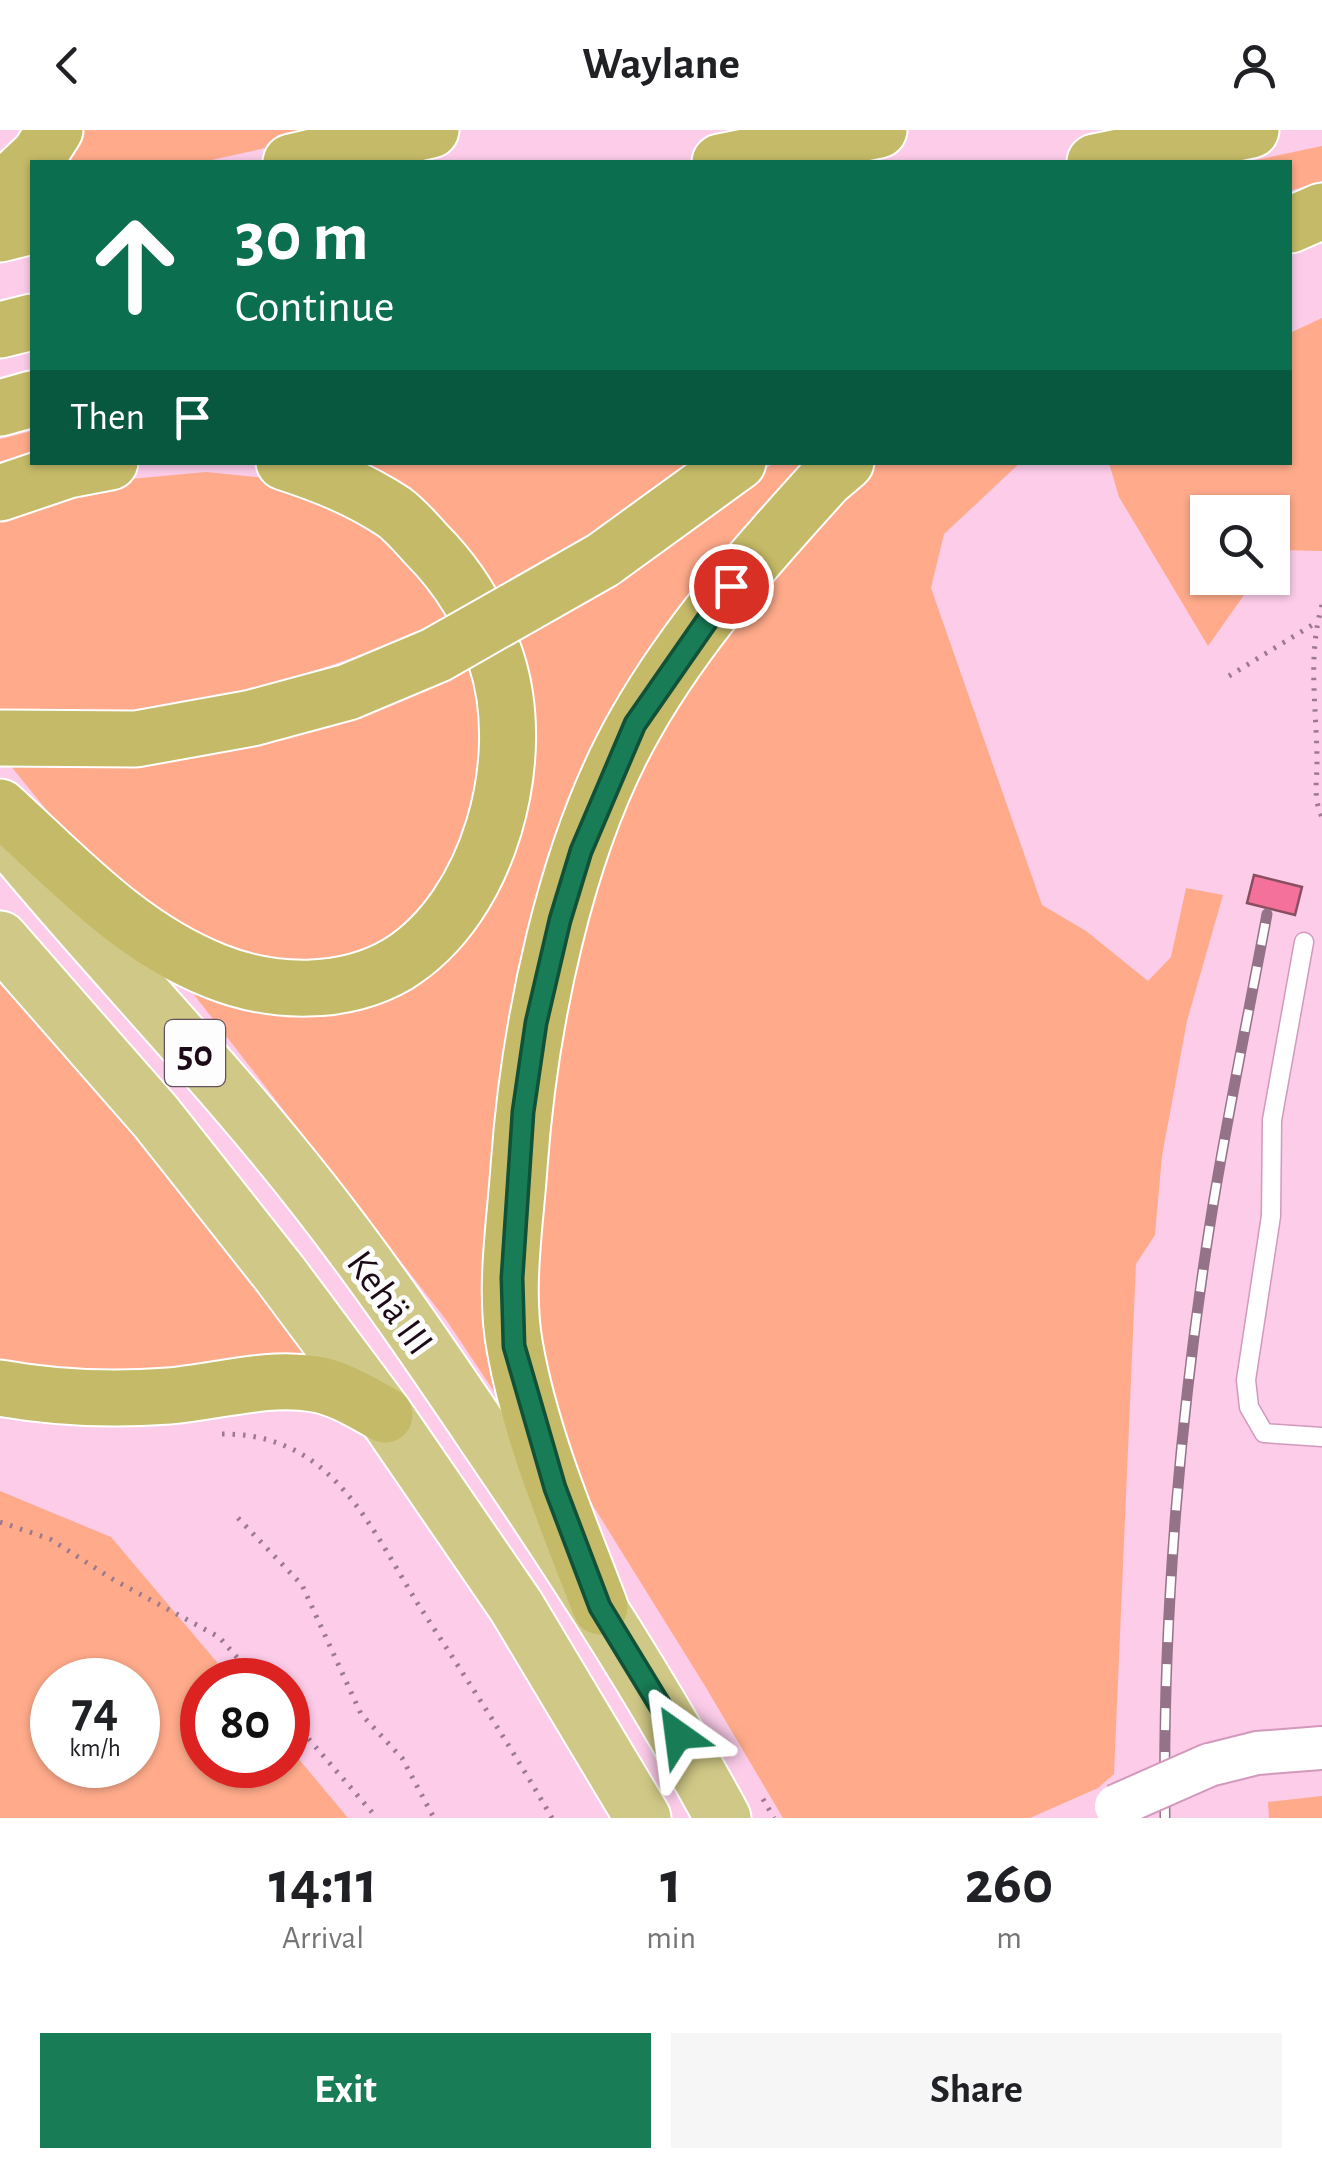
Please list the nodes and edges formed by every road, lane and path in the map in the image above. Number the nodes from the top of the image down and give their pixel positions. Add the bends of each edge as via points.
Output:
1 (56, 130) edge
2 (431, 130) edge
3 (879, 130) edge
4 (1251, 130) edge
5 (34, 160) edge
6 (300, 160) edge
7 (730, 160) edge
8 (1105, 160) edge
9 (30, 164) edge
10 (0, 192) edge
11 (1322, 207) edge
12 (1292, 214) edge
13 (1292, 224) edge
14 (30, 226) edge
15 (0, 234) edge
16 (30, 322) edge
17 (0, 330) edge
18 (30, 400) edge
19 (0, 408) edge
20 (94, 465) edge
21 (293, 465) edge
22 (734, 465) edge
23 (842, 465) edge
24 (0, 493) edge
25 (1322, 605) edge
26 (1317, 622) junction
27 (1228, 676) dead end
28 (0, 738) edge
29 (0, 807) edge
30 (1322, 817) edge
31 (0, 828) edge
32 (0, 939) edge
33 (1304, 942) dead end
34 (0, 1388) edge
35 (385, 1415) junction
36 (1322, 1437) edge
37 (314, 1463) dead end
38 (238, 1518) dead end
39 (0, 1522) edge
40 (600, 1607) junction
41 (238, 1658) edge
42 (310, 1740) edge
43 (1322, 1748) edge
44 (741, 1805) edge
45 (1103, 1812) edge
46 (377, 1818) edge
47 (434, 1818) edge
48 (552, 1818) edge
49 (643, 1818) edge
50 (774, 1818) edge

1 - 5 highway
2 - 6 highway
3 - 7 highway
4 - 8 highway
9 - 10 highway
11 - 12 highway
11 - 13 highway
14 - 15 highway
16 - 17 highway
18 - 19 highway
20 - 24 highway
21 - 29 highway via 340,480 397,514 474,603 497,662 508,722 491,844 434,932 399,963 359,980 314,988 268,986 217,972 121,918
22 - 28 highway, bridge via 603,560 436,655 348,692 252,718 136,738
23 - 40 highway via 710,612 635,724 581,851 536,1023 523,1112 514,1346 555,1488
25 - 26 path
26 - 27 path
26 - 30 path via 1315,800
31 - 40 highway, Kehä III / 50 via 314,1194
32 - 35 highway, Kehä III / 50 via 156,1117
33 - 36 lane via 1272,1120 1271,1216 1246,1380 1249,1408 1264,1433
34 - 35 highway via 168,1396 267,1382 316,1384
35 - 49 highway, Kehä III / 50 via 516,1606
37 - 48 path via 368,1522
38 - 47 path via 302,1585 362,1714 402,1758
39 - 41 path via 50,1539 220,1637
40 - 44 highway, Kehä III / 50 via 678,1735
42 - 46 path
43 - 45 street, bridge via 1257,1752 1210,1765
44 - 50 path

